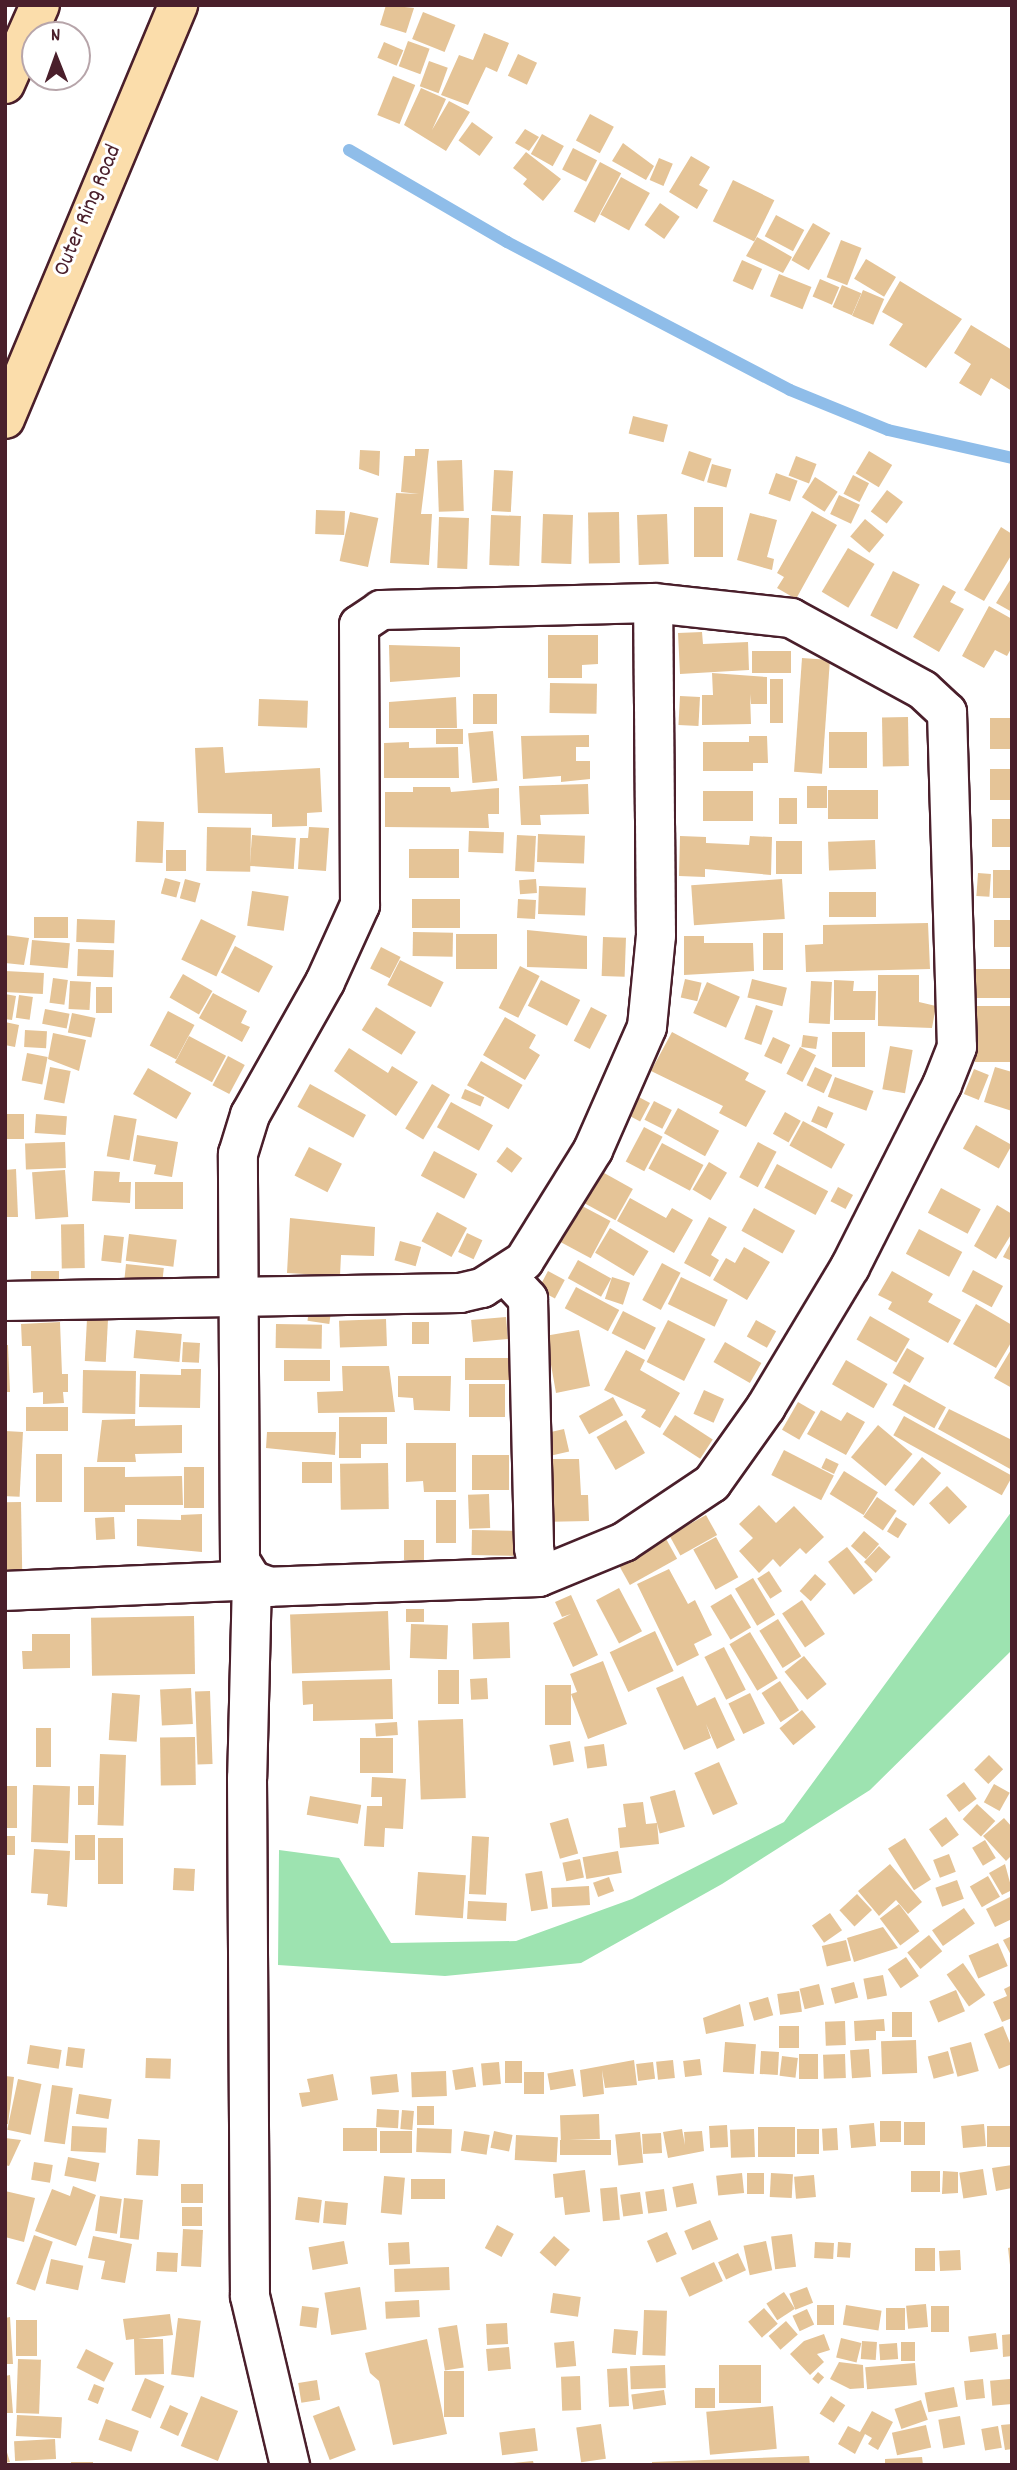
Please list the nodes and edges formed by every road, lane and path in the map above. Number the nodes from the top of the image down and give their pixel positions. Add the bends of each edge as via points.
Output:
1 (40, 5) edge
2 (178, 5) edge
3 (5, 84) edge
4 (5, 419) edge
5 (653, 603) junction
6 (506, 1274) junction
7 (238, 1298) junction
8 (5, 1301) edge
9 (539, 1577) junction
10 (252, 1580) junction
11 (5, 1591) edge
12 (290, 2465) edge

1 - 3 highway
2 - 4 highway, Outer Ring Road
5 - 6 street via 656,936 647,1027 593,1150 524,1261
5 - 7 street via 381,610 359,625 360,905 325,982 250,1115 238,1153
5 - 9 street via 791,618 923,690 947,712 957,1047 850,1267 766,1407 712,1483 624,1542
6 - 7 street via 482,1288 460,1293
6 - 9 street via 528,1299 534,1548
7 - 8 street
7 - 10 street via 240,1561
9 - 10 street via 270,1587
10 - 11 street
10 - 12 street via 247,1778 250,2296

